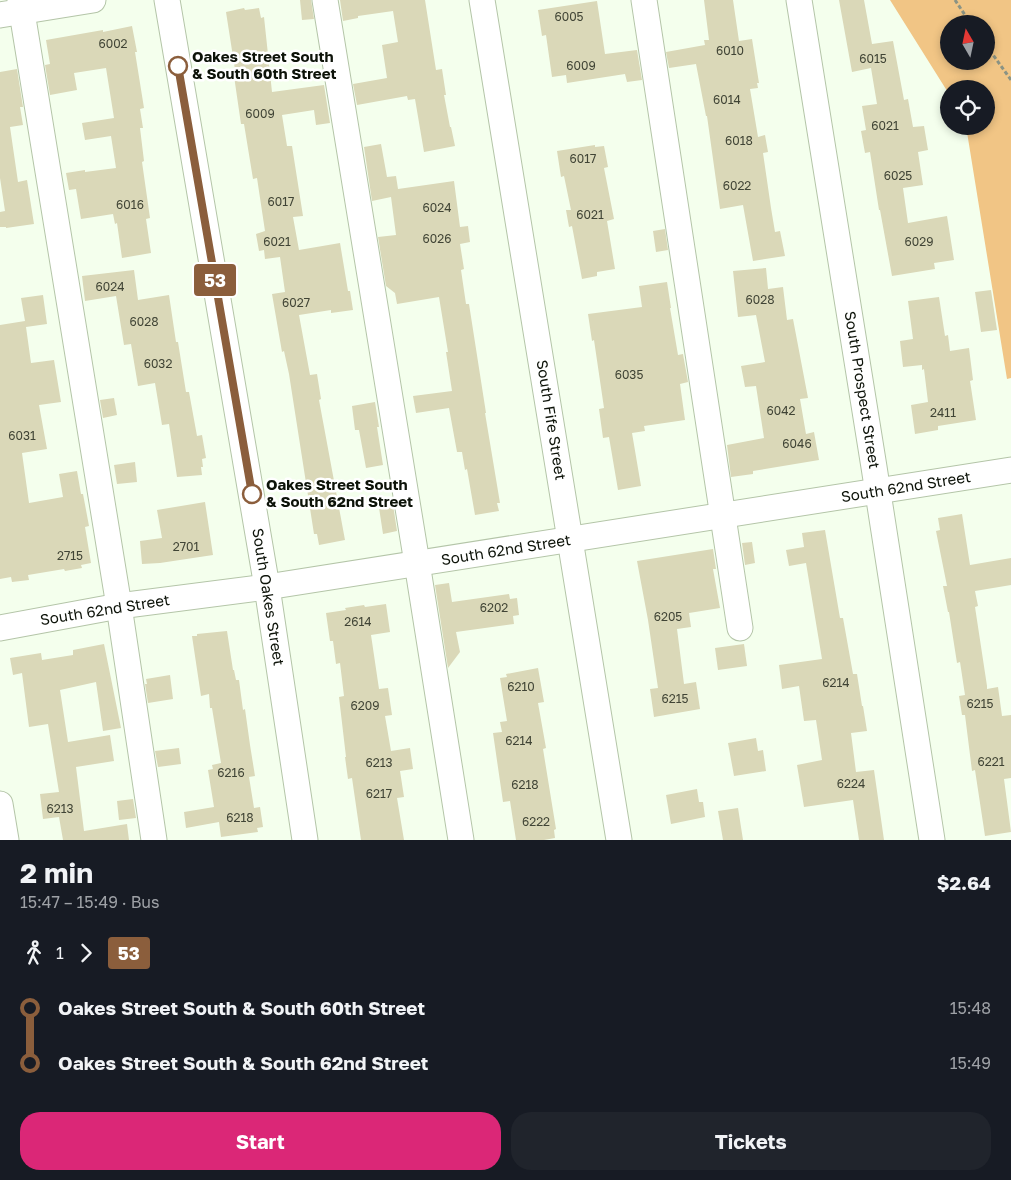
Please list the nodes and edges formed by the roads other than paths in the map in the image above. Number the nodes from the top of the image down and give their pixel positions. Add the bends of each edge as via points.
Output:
1 (93, 0) edge
2 (167, 0) edge
3 (325, 0) edge
4 (482, 0) edge
5 (644, 0) edge
6 (799, 0) edge
7 (14, 9) edge
8 (1011, 470) edge
9 (878, 492) junction
10 (722, 516) junction
11 (570, 540) junction
12 (417, 563) junction
13 (267, 586) junction
14 (119, 606) junction
15 (0, 628) edge
16 (740, 628) dead end
17 (0, 804) edge
18 (6, 840) edge
19 (154, 840) edge
20 (305, 840) edge
21 (461, 840) edge
22 (619, 840) edge
23 (932, 840) edge

1 - 7 street
2 - 13 street, South Oakes Street
3 - 12 street
4 - 11 street, South Fife Street
5 - 10 street
6 - 9 street, South Prospect Street
7 - 14 street
8 - 9 street, South 62nd Street
9 - 10 street, South 62nd Street
9 - 23 street, South Prospect Street
10 - 11 street, South 62nd Street
10 - 16 street
11 - 12 street, South 62nd Street
11 - 22 street, South Fife Street
12 - 13 street, South 62nd Street
12 - 21 street
13 - 14 street, South 62nd Street
13 - 20 street, South Oakes Street
14 - 15 street, South 62nd Street
14 - 19 street
17 - 18 street

